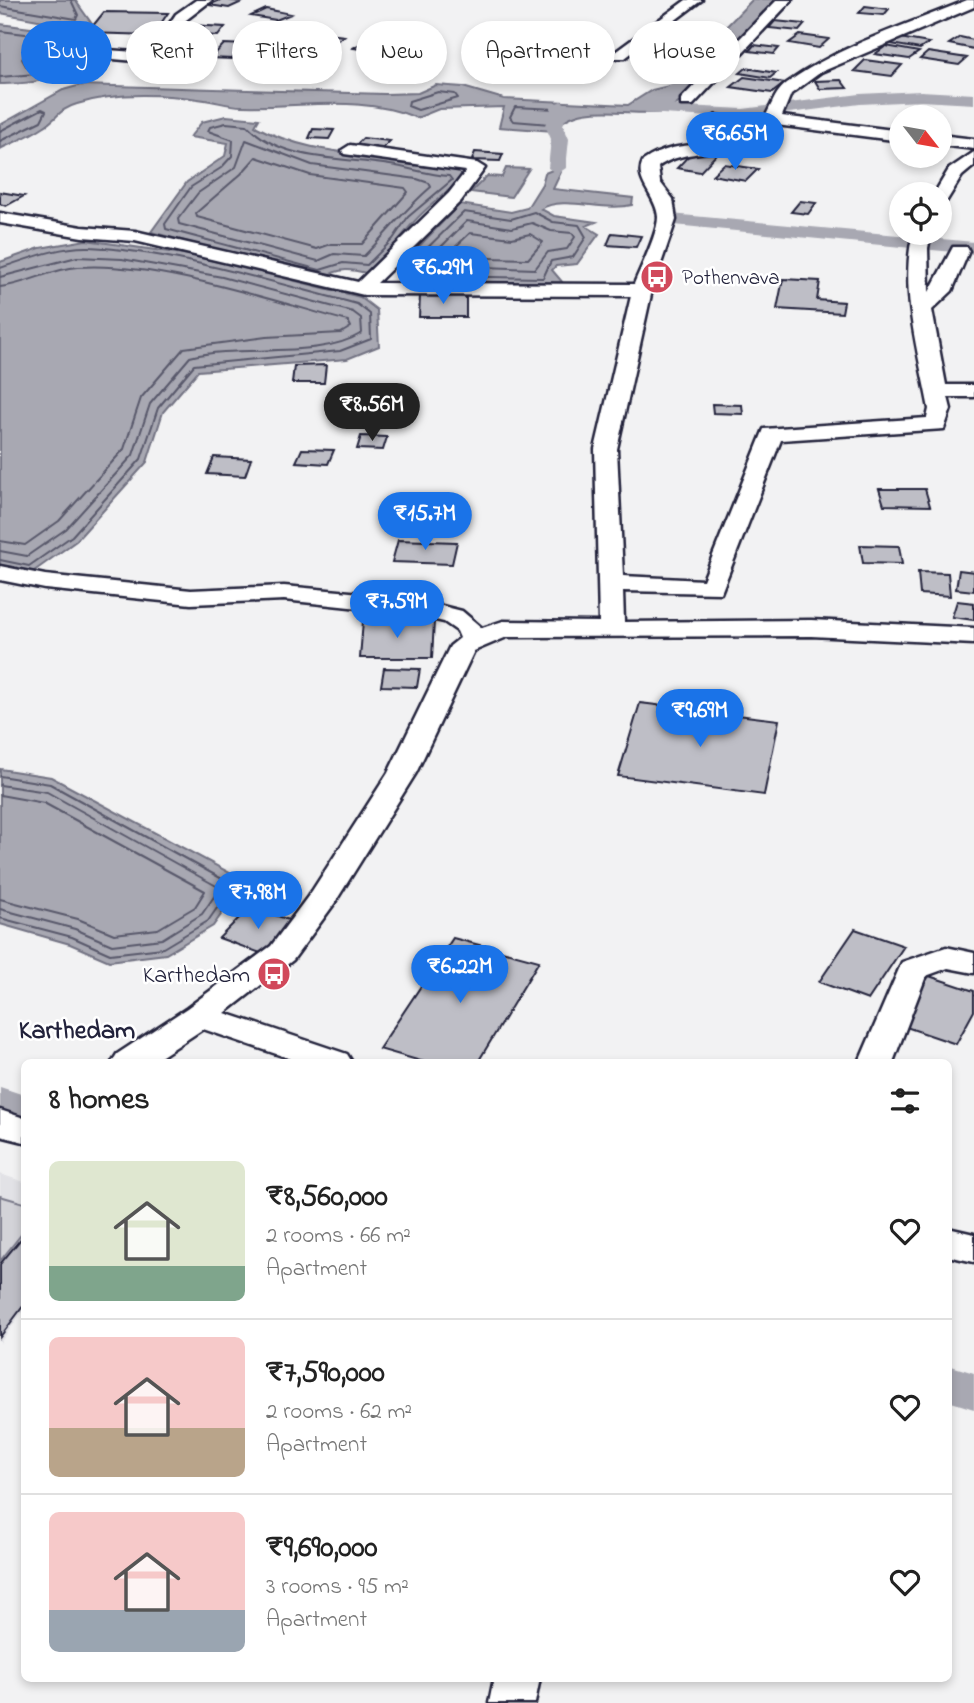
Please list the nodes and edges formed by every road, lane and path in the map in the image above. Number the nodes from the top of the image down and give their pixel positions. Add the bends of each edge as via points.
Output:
1 (205, 0) edge
2 (695, 0) edge
3 (785, 0) edge
4 (974, 2) edge
5 (112, 55) edge
6 (620, 55) dead end
7 (687, 102) dead end
8 (777, 113) junction
9 (889, 133) edge
10 (952, 141) edge
11 (974, 144) edge
12 (350, 150) dead end
13 (974, 157) edge
14 (950, 182) edge
15 (0, 218) edge
16 (920, 245) edge
17 (960, 251) dead end
18 (364, 289) junction
19 (642, 290) junction
20 (924, 307) junction
21 (937, 391) junction
22 (974, 391) edge
23 (0, 573) edge
24 (611, 583) junction
25 (612, 630) junction
26 (974, 636) edge
27 (474, 642) junction
28 (974, 963) edge
29 (199, 1016) junction
30 (134, 1059) edge
31 (326, 1059) edge
32 (877, 1059) edge
33 (0, 1123) edge
34 (21, 1129) edge
35 (952, 1243) edge
36 (974, 1248) edge
37 (516, 1682) edge
38 (512, 1703) edge

1 - 5 street via 181,17 153,59
2 - 6 street
3 - 7 street
4 - 8 street via 817,69 784,92
8 - 9 street
8 - 19 street via 747,143 673,151 649,165 651,183 664,199 667,219
10 - 11 street
12 - 18 street via 477,168 455,197
13 - 14 street
15 - 18 street via 135,236
16 - 20 street
17 - 20 street via 942,290
18 - 19 street
19 - 24 street via 606,449
20 - 21 street
21 - 22 street
21 - 24 street via 940,408 936,424 772,435 712,588
23 - 27 street via 191,597 284,593 406,605 453,616 469,627
24 - 25 street
25 - 26 street via 811,628
25 - 27 street via 503,629
27 - 29 street via 463,646 402,773 282,953
28 - 32 street via 946,957 913,969
29 - 30 street
29 - 31 street
33 - 34 street
35 - 36 street
37 - 38 street

